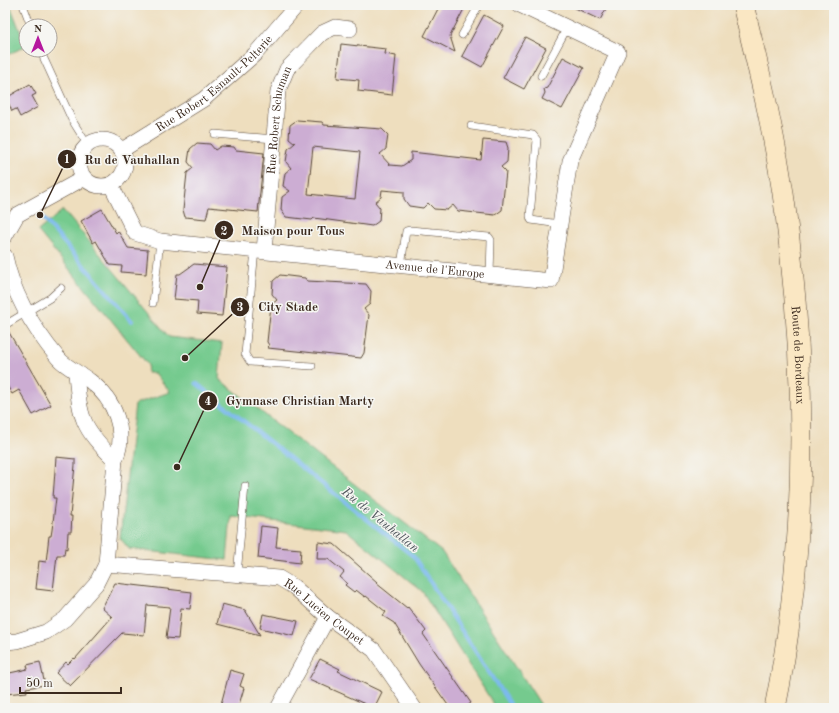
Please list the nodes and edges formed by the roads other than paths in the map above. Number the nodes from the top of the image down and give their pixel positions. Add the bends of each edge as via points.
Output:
1 (23, 5) edge
2 (296, 5) edge
3 (479, 5) edge
4 (520, 5) edge
5 (743, 5) edge
6 (28, 18) edge
7 (567, 28) junction
8 (350, 29) dead end
9 (462, 35) dead end
10 (44, 58) edge
11 (541, 76) dead end
12 (471, 126) dead end
13 (215, 134) dead end
14 (274, 140) junction
15 (87, 144) junction
16 (122, 150) junction
17 (84, 178) junction
18 (111, 185) junction
19 (559, 224) junction
20 (5, 236) edge
21 (160, 241) junction
22 (260, 250) junction
23 (5, 256) edge
24 (400, 266) junction
25 (490, 275) junction
26 (62, 288) dead end
27 (153, 303) dead end
28 (26, 313) junction
29 (5, 325) edge
30 (312, 366) dead end
31 (76, 373) junction
32 (115, 460) junction
33 (246, 486) dead end
34 (106, 564) junction
35 (237, 575) junction
36 (328, 617) junction
37 (5, 642) edge
38 (278, 708) edge
39 (414, 708) edge
40 (775, 708) edge

1 - 6 lane
2 - 16 street, Rue Robert Esnault-Pelterie via 255,54 204,99
3 - 9 lane
4 - 7 street
5 - 40 main road, Route de Bordeaux via 764,87 785,205 797,316 801,423 799,531 784,661
7 - 11 lane
7 - 19 street, Avenue de l'Europe via 618,52 570,161
8 - 14 street, Rue Robert Schuman via 335,27 322,33 287,69 278,90
10 - 15 lane via 72,120
12 - 19 lane via 533,135 537,140 531,220
13 - 14 lane
14 - 22 street, Rue Robert Schuman
15 - 16 street via 102,139 110,140
15 - 17 street via 78,164
16 - 18 street via 123,171
17 - 18 street via 95,185
17 - 20 street via 17,215
18 - 21 street, Avenue de l'Europe via 135,233
19 - 25 street, Avenue de l'Europe via 550,281
21 - 22 street, Avenue de l'Europe
21 - 27 lane
22 - 24 street, Avenue de l'Europe
22 - 30 lane via 245,354 250,362
23 - 28 street
24 - 25 street, Avenue de l'Europe
24 - 25 lane via 406,231 489,237
26 - 28 lane
28 - 29 lane
28 - 31 street via 60,360
31 - 32 street via 79,406 84,423 96,441
31 - 32 street via 102,390 114,409 119,431 119,450
32 - 34 street
33 - 35 lane
34 - 35 street, Rue Lucien Coupet
34 - 37 street via 96,584 65,618 46,632
35 - 36 street, Rue Lucien Coupet via 279,578 294,587
36 - 38 street
36 - 39 street, Rue Lucien Coupet via 374,650

